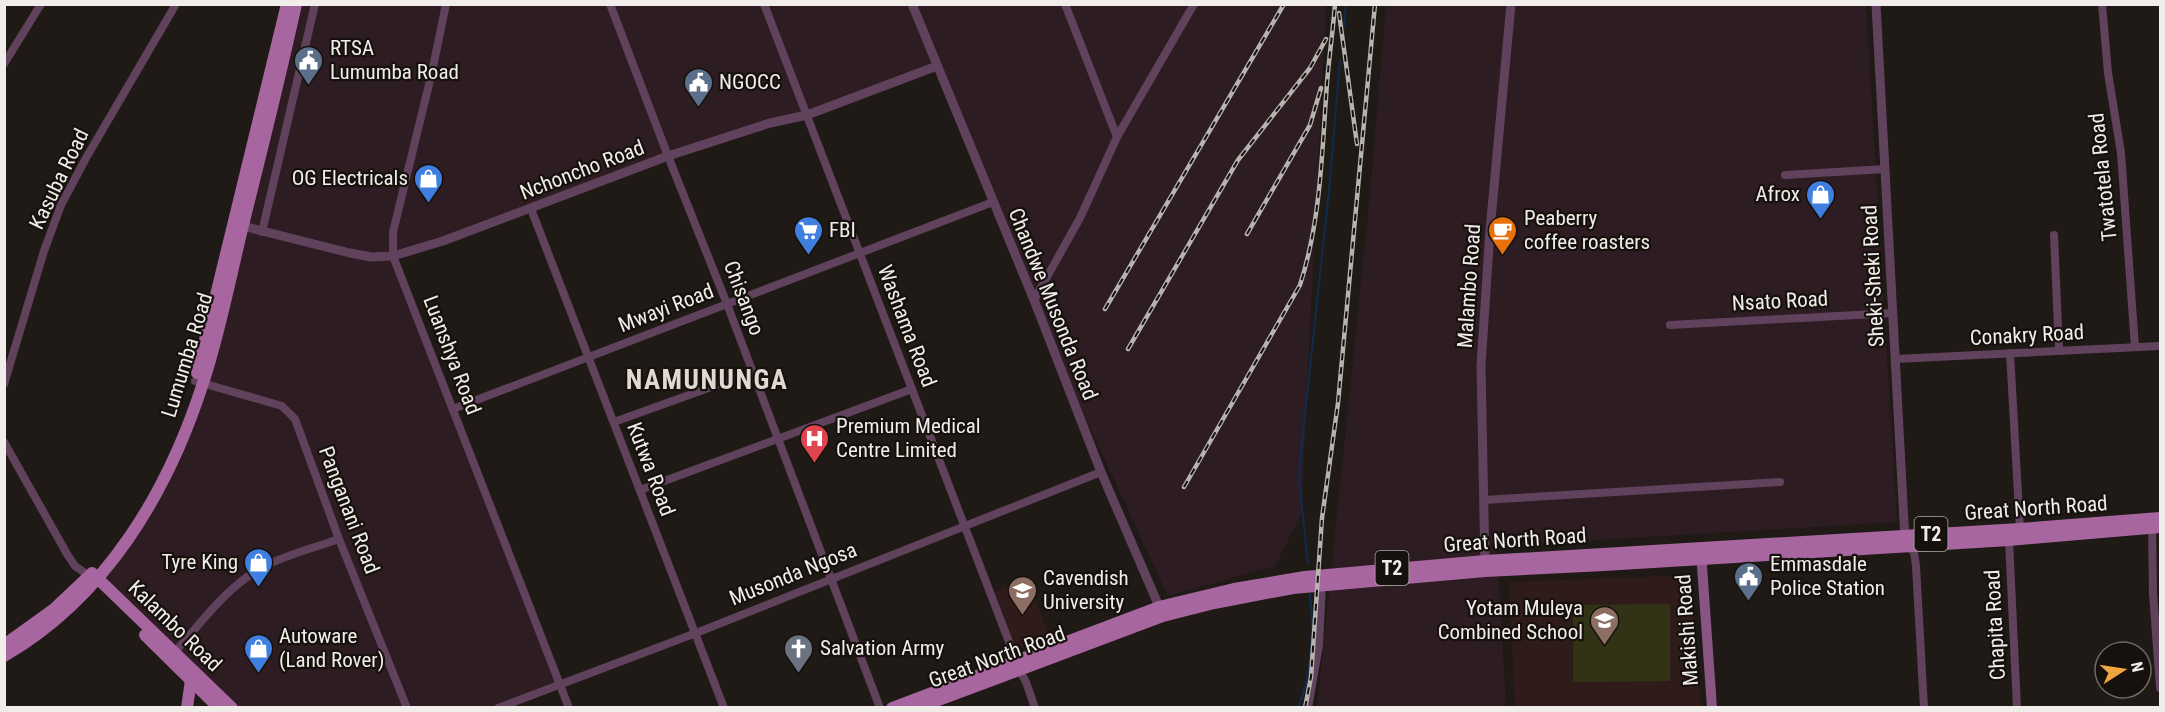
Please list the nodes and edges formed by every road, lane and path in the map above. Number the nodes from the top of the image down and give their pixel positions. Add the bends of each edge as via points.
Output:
1 (41, 4) edge
2 (176, 4) edge
3 (287, 4) edge
4 (296, 4) edge
5 (315, 4) edge
6 (446, 4) edge
7 (610, 4) edge
8 (764, 4) edge
9 (912, 4) edge
10 (1065, 4) edge
11 (1194, 4) edge
12 (1511, 4) edge
13 (1876, 4) edge
14 (2102, 4) edge
15 (4, 64) edge
16 (937, 66) junction
17 (807, 115) junction
18 (1117, 137) junction
19 (668, 156) junction
20 (1885, 169) junction
21 (1785, 175) dead end
22 (993, 202) junction
23 (531, 209) junction
24 (238, 225) junction
25 (261, 232) junction
26 (2054, 235) dead end
27 (860, 253) junction
28 (393, 256) junction
29 (1034, 300) junction
30 (727, 304) junction
31 (1893, 313) junction
32 (1670, 325) dead end
33 (2160, 346) edge
34 (2135, 347) junction
35 (2059, 351) junction
36 (2010, 353) junction
37 (589, 357) junction
38 (1895, 359) junction
39 (753, 372) junction
40 (199, 382) junction
41 (4, 384) edge
42 (912, 389) junction
43 (453, 409) junction
44 (614, 422) junction
45 (779, 440) junction
46 (4, 442) edge
47 (1101, 472) junction
48 (1780, 482) dead end
49 (640, 490) junction
50 (1484, 500) junction
51 (2156, 523) edge
52 (965, 527) junction
53 (2020, 529) junction
54 (339, 539) junction
55 (1905, 540) junction
56 (2009, 540) junction
57 (1701, 554) junction
58 (1485, 566) junction
59 (91, 578) junction
60 (830, 578) junction
61 (1322, 584) junction
62 (1161, 612) junction
63 (696, 633) junction
64 (4, 645) edge
65 (171, 655) junction
66 (4, 656) edge
67 (1018, 665) junction
68 (191, 680) junction
69 (560, 684) junction
70 (2160, 688) edge
71 (211, 698) edge
72 (189, 708) edge
73 (232, 708) edge
74 (407, 708) edge
75 (498, 708) edge
76 (569, 708) edge
77 (724, 708) edge
78 (880, 708) edge
79 (892, 708) edge
80 (917, 708) edge
81 (1035, 708) edge
82 (1308, 708) edge
83 (1712, 708) edge
84 (1924, 708) edge
85 (2017, 708) edge

1 - 15 street
2 - 41 street, Kasuba Road via 61,205
3 - 24 main road, Lumumba Road
4 - 24 main road, Lumumba Road
5 - 25 street
6 - 28 street, Luanshya Road via 393,232
7 - 19 street, Chisango
8 - 17 street, Washama Road
9 - 16 street, Chandwe Musonda Road
10 - 18 street
11 - 18 street
12 - 50 street, Malambo Road via 1481,366
13 - 20 street, Sheki-Sheki Road
14 - 34 street, Twatotela Road via 2121,153
16 - 17 street, Nchoncho Road
16 - 22 street, Chandwe Musonda Road
17 - 19 street, Nchoncho Road
17 - 27 street, Washama Road
18 - 29 street via 1080,219
19 - 23 street, Nchoncho Road
19 - 30 street, Chisango
20 - 21 street
20 - 31 street, Sheki-Sheki Road
22 - 27 street, Mwayi Road
22 - 29 street, Chandwe Musonda Road
23 - 28 street, Nchoncho Road
23 - 37 street, Kutwa Road
24 - 25 street, Nchoncho Road
24 - 40 main road, Lumumba Road
25 - 28 street, Nchoncho Road via 371,257
26 - 35 street
27 - 30 street, Mwayi Road
27 - 42 street, Washama Road
28 - 43 street, Luanshya Road
29 - 47 street, Chandwe Musonda Road
30 - 37 street, Mwayi Road
30 - 39 street, Chisango
31 - 32 street, Nsato Road
31 - 38 street, Sheki-Sheki Road
33 - 34 street, Conakry Road
34 - 35 street, Conakry Road
35 - 36 street, Conakry Road
36 - 38 street, Conakry Road
36 - 53 street
37 - 43 street, Mwayi Road
37 - 44 street, Kutwa Road
38 - 55 street, Sheki-Sheki Road
39 - 44 street
39 - 45 street, Chisango
40 - 54 street, Panganani Road via 282,406 296,419
40 - 59 main road, Lumumba Road via 177,451 148,510
42 - 45 street
42 - 52 street, Washama Road
43 - 69 street, Luanshya Road
44 - 49 street, Kutwa Road
45 - 49 street
45 - 60 street, Chisango
46 - 59 street via 67,555
47 - 52 street, Musonda Ngosa
47 - 62 street, Chandwe Musonda Road
48 - 50 street
49 - 63 street, Kutwa Road
50 - 58 street, Malambo Road
51 - 53 main road, Great North Road / T2
51 - 56 main road, Great North Road / T2
51 - 70 street via 2153,593
52 - 60 street, Musonda Ngosa
52 - 67 street, Washama Road
53 - 55 main road, Great North Road / T2
54 - 65 street via 251,574 224,597
54 - 74 street, Panganani Road
55 - 56 main road, Great North Road / T2
55 - 57 main road, Great North Road / T2
55 - 84 street via 1916,566
56 - 85 street, Chapita Road
57 - 58 main road, Great North Road / T2
57 - 83 main road, Makishi Road
58 - 61 main road, Great North Road / T2
58 - 62 main road, Great North Road / T2 via 1312,576 1234,589
59 - 64 main road, Lumumba Road
59 - 65 main road, Kalambo Road
59 - 66 main road, Lumumba Road via 44,628
60 - 63 street, Musonda Ngosa
60 - 78 street, Chisango
61 - 62 main road, Great North Road / T2
61 - 82 street via 1319,645
62 - 67 main road, Great North Road / T2
63 - 69 street, Musonda Ngosa
63 - 77 street, Kutwa Road
65 - 68 main road, Kalambo Road
65 - 71 main road, Kalambo Road
67 - 79 main road, Great North Road / T2 via 980,674
67 - 80 main road, Great North Road / T2
67 - 81 street, Washama Road
68 - 71 main road, Kalambo Road
68 - 72 main road
69 - 75 street, Musonda Ngosa
69 - 76 street, Luanshya Road
71 - 72 main road
71 - 73 main road, Kalambo Road

